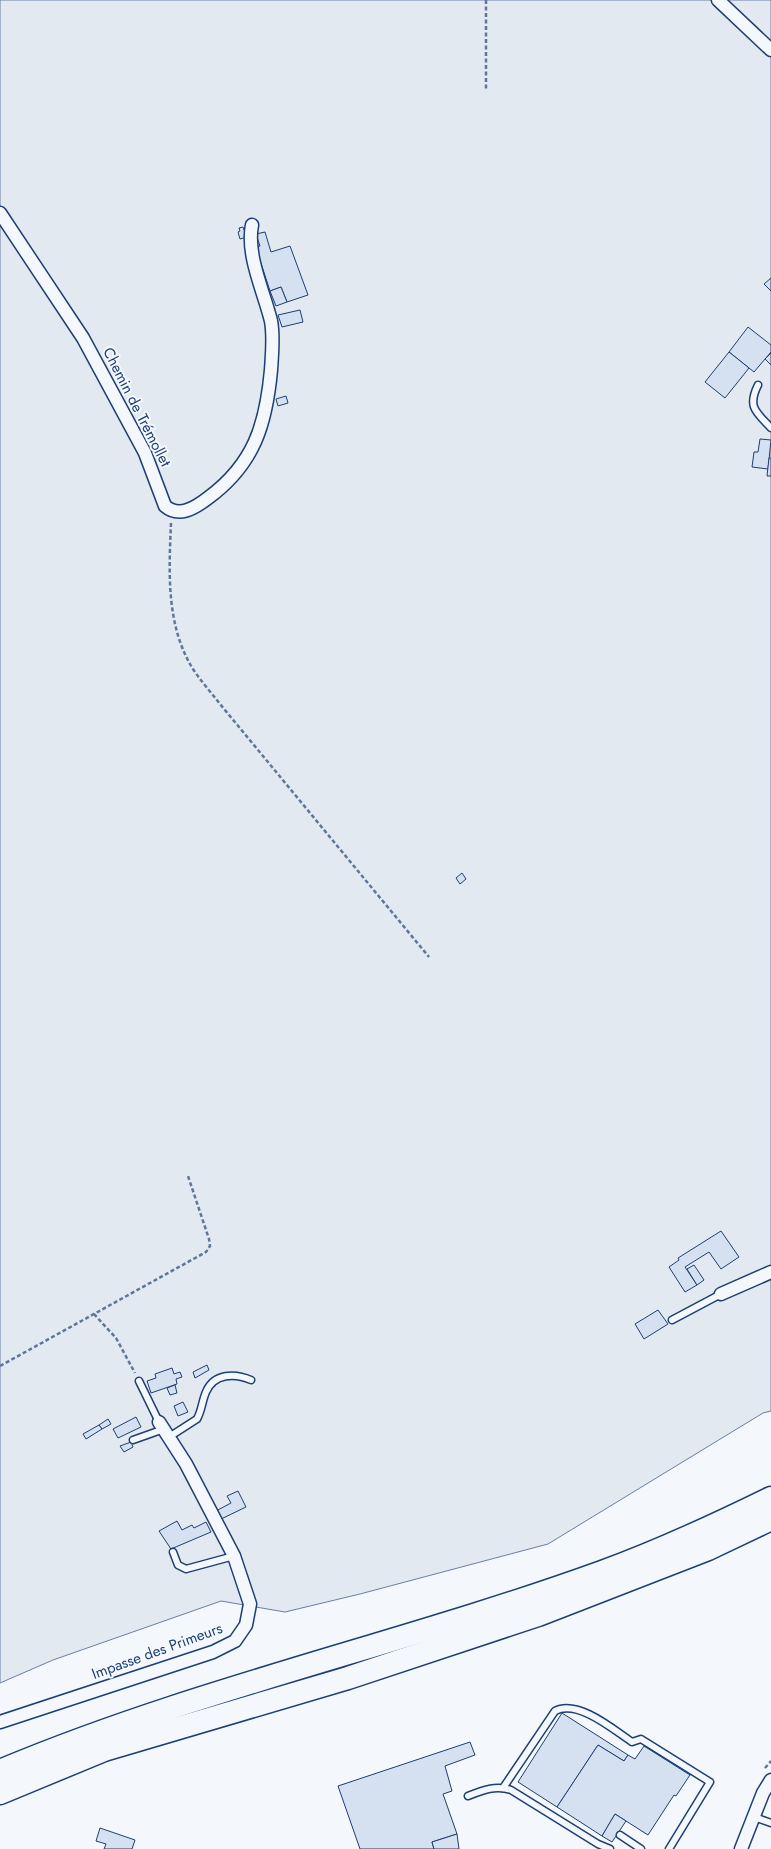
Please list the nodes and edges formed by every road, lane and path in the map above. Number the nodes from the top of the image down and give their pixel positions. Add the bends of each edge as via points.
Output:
1 (486, 0) edge
2 (718, 0) edge
3 (771, 50) edge
4 (486, 91) dead end
5 (0, 213) edge
6 (252, 225) dead end
7 (758, 385) dead end
8 (771, 428) edge
9 (171, 512) junction
10 (429, 957) dead end
11 (188, 1176) dead end
12 (771, 1272) edge
13 (721, 1294) joint
14 (94, 1314) junction
15 (672, 1320) dead end
16 (0, 1366) edge
17 (251, 1380) dead end
18 (139, 1381) joint
19 (164, 1429) junction
20 (133, 1440) dead end
21 (771, 1498) edge
22 (771, 1519) edge
23 (173, 1552) dead end
24 (234, 1556) junction
25 (0, 1722) edge
26 (0, 1771) edge
27 (771, 1780) edge
28 (504, 1788) junction
29 (0, 1793) edge
30 (468, 1796) dead end
31 (754, 1817) junction
32 (771, 1823) edge
33 (620, 1835) dead end
34 (610, 1849) edge
35 (641, 1849) edge
36 (669, 1849) edge
37 (741, 1849) edge

1 - 4 path
2 - 3 street
5 - 9 street, Chemin de Trémollet via 83,338 145,453 165,506
6 - 9 street via 255,265 273,336 269,393 263,421 249,456 230,478 209,498 191,509
7 - 8 lane via 752,396 753,405
9 - 10 path via 171,602 176,628 190,664
11 - 14 path via 209,1239 210,1246 206,1252
12 - 13 street
13 - 15 lane
14 - 16 path
14 - 18 path via 116,1338
17 - 19 lane via 233,1374 212,1382 197,1419
18 - 19 lane
19 - 20 lane
19 - 24 street, Impasse des Primeurs
21 - 26 highway via 666,1547 604,1571 426,1630 166,1709
22 - 29 highway via 708,1550 538,1615 348,1678 104,1750
23 - 24 lane via 178,1565 186,1569
24 - 25 street, Impasse des Primeurs via 250,1604 246,1625 235,1641 214,1652
27 - 31 street
28 - 30 lane
28 - 34 lane
28 - 36 lane via 555,1711 567,1707 589,1714 632,1742 641,1739 710,1782
31 - 32 lane
31 - 37 street
33 - 35 lane

